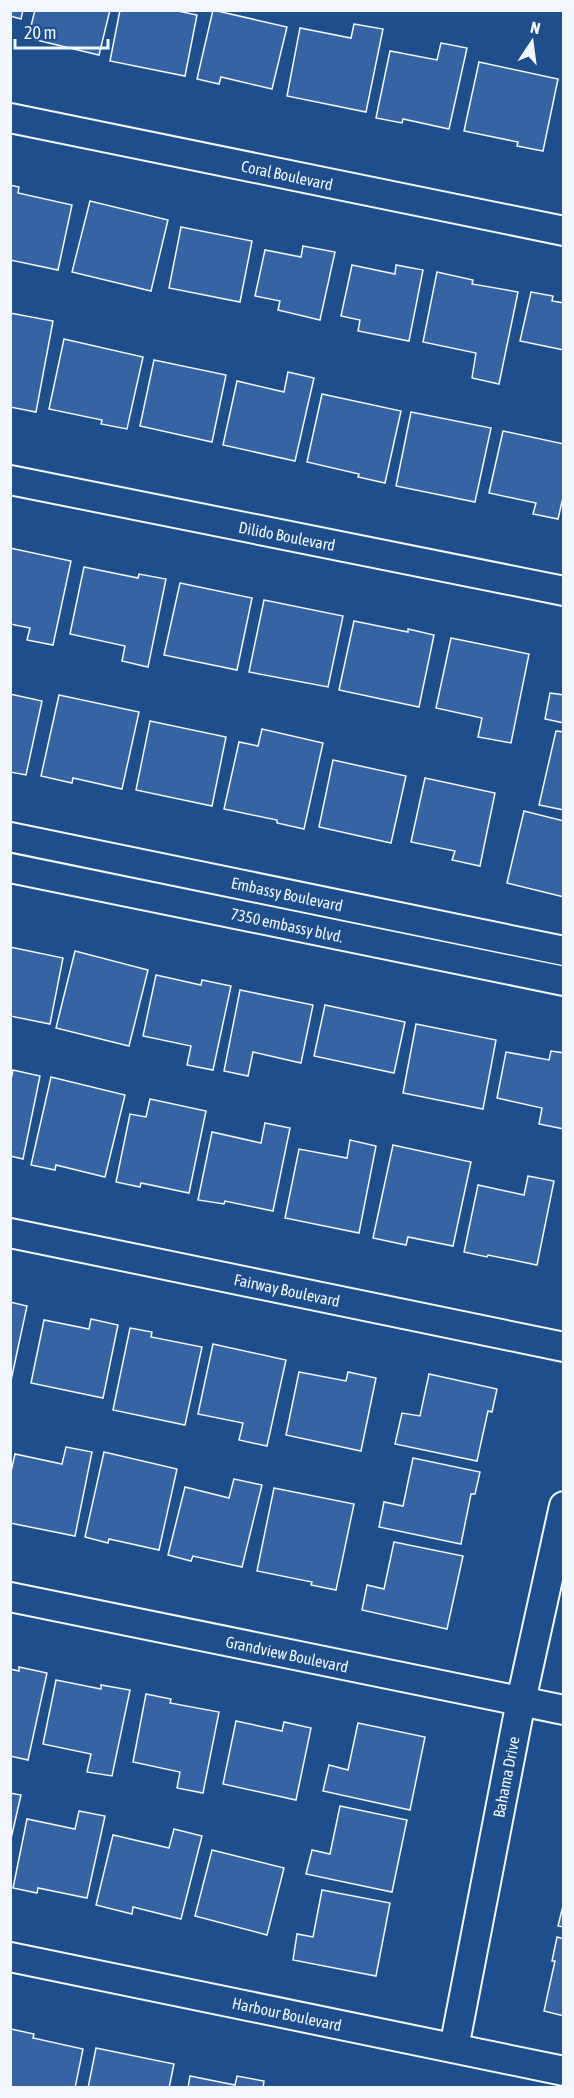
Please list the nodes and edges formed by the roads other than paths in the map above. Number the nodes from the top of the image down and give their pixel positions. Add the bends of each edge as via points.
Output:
1 (10, 118) edge
2 (564, 231) edge
3 (10, 480) edge
4 (564, 591) edge
5 (10, 837) edge
6 (10, 868) edge
7 (564, 951) edge
8 (564, 981) edge
9 (10, 1233) edge
10 (564, 1347) edge
11 (564, 1506) edge
12 (10, 1597) edge
13 (520, 1701) junction
14 (564, 1710) edge
15 (10, 1957) edge
16 (454, 2048) junction
17 (564, 2071) edge

1 - 2 street, Coral Boulevard
3 - 4 street, Dilido Boulevard
5 - 7 street, Embassy Boulevard
6 - 8 street, 7350 embassy blvd.
9 - 10 street, Fairway Boulevard
11 - 13 street, Bahama Drive
12 - 13 street, Grandview Boulevard
13 - 14 street, Grandview Boulevard
13 - 16 street, Bahama Drive
15 - 16 street, Harbour Boulevard
16 - 17 street, Harbour Boulevard

